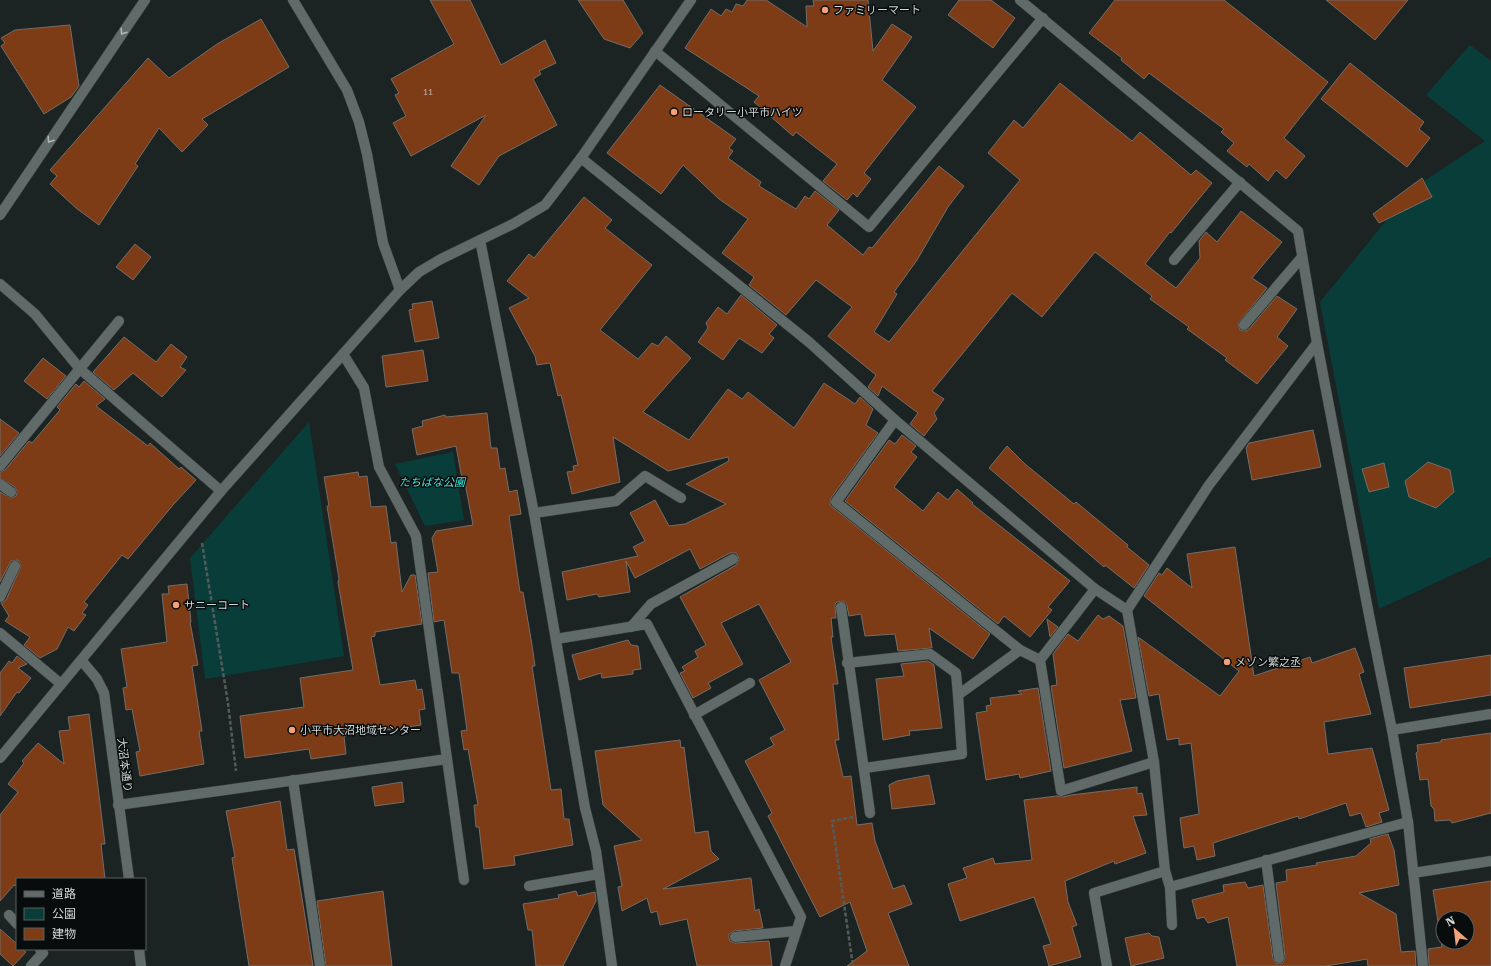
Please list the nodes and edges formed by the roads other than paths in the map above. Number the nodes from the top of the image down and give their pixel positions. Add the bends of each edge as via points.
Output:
1 (145, 0) edge
2 (293, 0) edge
3 (691, 0) edge
4 (1020, 0) edge
5 (1043, 18) junction
6 (655, 51) junction
7 (581, 158) junction
8 (1240, 182) junction
9 (1, 211) edge
10 (480, 240) junction
11 (1302, 257) junction
12 (1174, 260) dead end
13 (0, 284) edge
14 (400, 290) junction
15 (119, 321) dead end
16 (1244, 326) dead end
17 (1317, 343) junction
18 (343, 354) junction
19 (80, 369) junction
20 (895, 420) junction
21 (0, 466) edge
22 (0, 484) edge
23 (221, 491) junction
24 (11, 492) dead end
25 (681, 498) dead end
26 (534, 513) junction
27 (734, 559) dead end
28 (15, 566) dead end
29 (1095, 589) junction
30 (0, 598) edge
31 (841, 607) dead end
32 (1127, 610) junction
33 (631, 626) junction
34 (0, 633) edge
35 (556, 639) junction
36 (1020, 650) junction
37 (1040, 660) junction
38 (82, 661) junction
39 (847, 663) junction
40 (750, 682) dead end
41 (61, 684) junction
42 (958, 695) junction
43 (1491, 714) edge
44 (694, 715) junction
45 (1392, 730) junction
46 (0, 758) edge
47 (447, 759) junction
48 (1154, 762) junction
49 (864, 768) junction
50 (293, 780) junction
51 (118, 805) junction
52 (870, 813) road end
53 (1408, 822) junction
54 (1266, 860) junction
55 (1491, 861) edge
56 (1165, 871) junction
57 (1413, 873) junction
58 (599, 874) junction
59 (129, 878) edge
60 (464, 880) dead end
61 (529, 886) dead end
62 (1170, 887) junction
63 (9, 916) dead end
64 (16, 923) edge
65 (1172, 925) dead end
66 (796, 931) junction
67 (735, 937) dead end
68 (41, 950) edge
69 (139, 950) edge
70 (1279, 958) dead end
71 (31, 966) edge
72 (141, 966) edge
73 (320, 966) edge
74 (612, 966) edge
75 (785, 966) edge
76 (1107, 966) edge
77 (1423, 966) edge

1 -> 9 street
2 - 14 street via 347,90 359,122 383,243
3 - 6 street
4 - 5 street
5 - 6 street via 869,227
5 - 8 street
6 - 7 street
7 - 10 street via 545,205
7 - 20 street via 809,342
8 - 11 street via 1298,231
8 - 12 street
10 - 14 street via 419,272
10 - 26 street
11 - 16 street
11 - 17 street
13 - 19 street via 35,314
14 - 18 street
15 - 19 street
17 - 32 street via 1209,485
17 - 45 street
18 - 23 street
18 - 47 street via 364,388 379,467 416,536
19 - 21 street
19 - 23 street
20 - 29 street
20 - 36 street via 836,502
22 - 24 street
23 - 38 street
25 - 26 street via 645,476 616,501
26 - 35 street
27 - 33 street via 651,604
28 - 30 street
29 - 32 street
29 - 37 street
31 - 39 street
32 - 48 street
33 - 35 street
33 - 44 street via 647,624
34 - 41 street
35 - 58 street
36 - 37 street
36 - 42 street
37 - 48 street via 1061,792
38 - 41 street
38 - 51 street, 大沼本通り via 97,679 104,693
39 - 42 street via 930,654 956,673
39 - 49 street
40 - 44 street
41 - 46 street
42 - 49 street via 962,754
43 - 45 street
44 - 66 street via 801,917
45 - 53 street
47 - 50 street
47 - 60 street
48 - 56 street
49 - 52 street
50 - 51 street
50 - 73 street
51 - 59 street, 大沼本通り
53 - 54 street
53 - 57 street
54 - 62 street
54 - 70 street
55 - 57 street
56 - 62 street
56 - 76 street via 1094,893
57 - 77 street
58 - 61 street
58 - 74 street
62 - 65 street
63 - 64 street
66 - 67 street
66 - 75 street
68 - 71 street via 43,953
69 - 72 street

